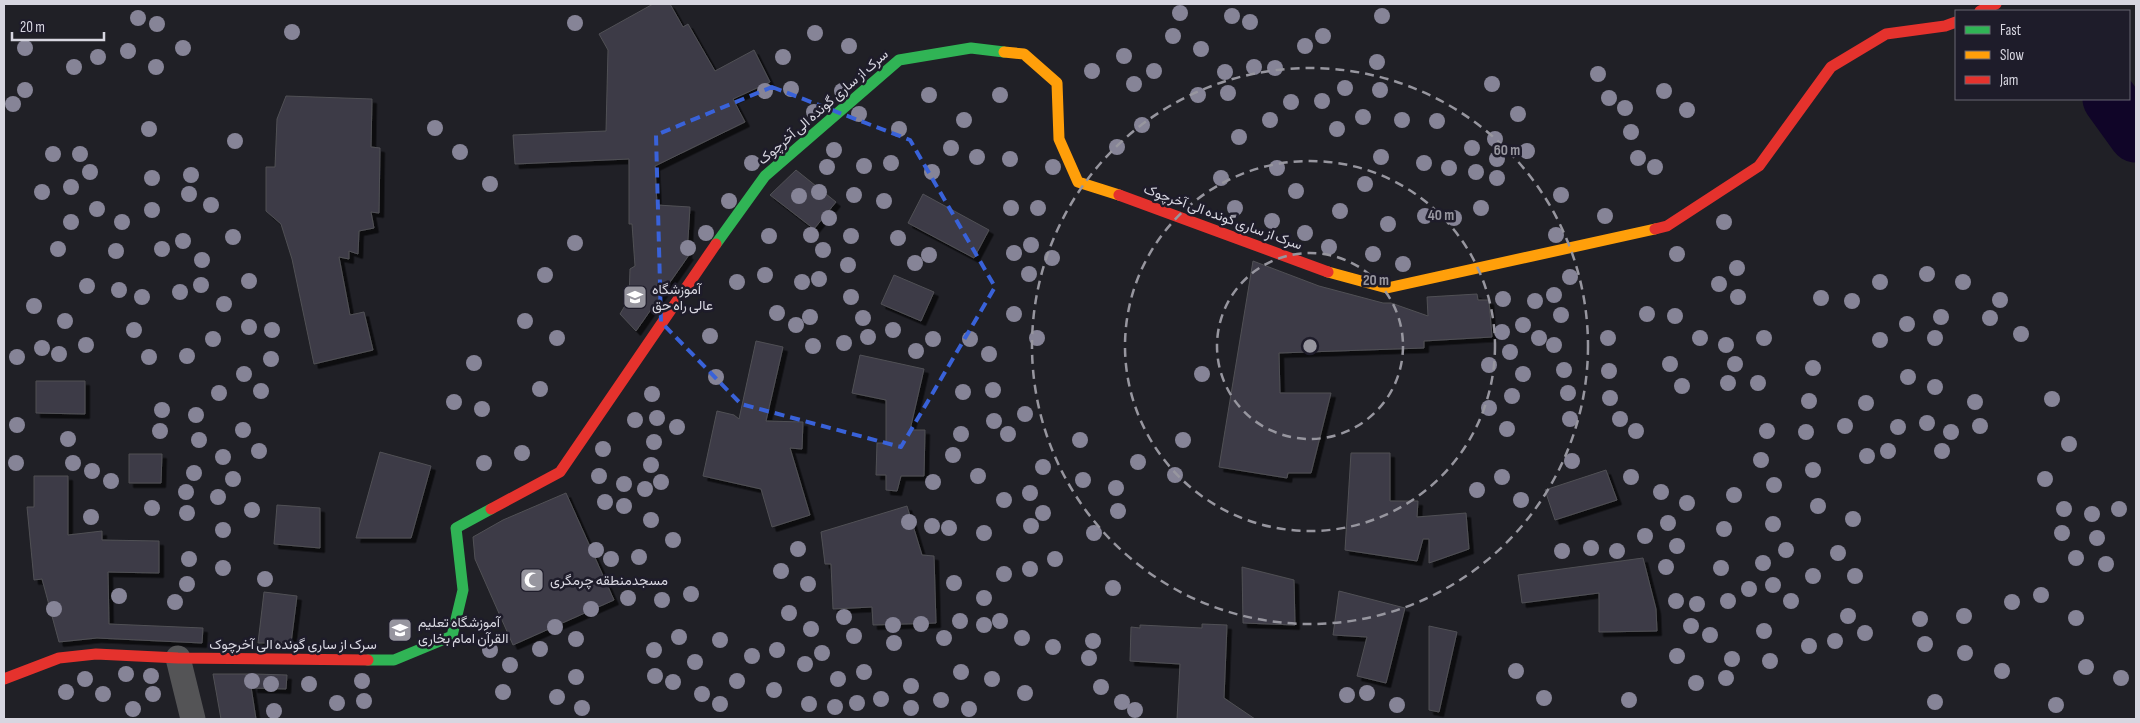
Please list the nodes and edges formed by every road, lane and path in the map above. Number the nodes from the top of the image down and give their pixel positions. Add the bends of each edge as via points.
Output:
1 (1996, 4) edge
2 (1982, 10) edge
3 (1955, 22) edge
4 (178, 658) junction
5 (4, 679) edge
6 (192, 719) edge

1 - 2 street
3 - 4 street, سرک از ساری گونده الی آخرچوک via 1886,34 1831,68 1759,166 1667,226 1387,288 1323,270 1078,182 1059,139 1057,83 1024,54 971,48 899,60 765,176 678,297 560,472 456,528 463,590 452,636 394,660
4 - 5 street, سرک از ساری گونده الی آخرچوک via 96,654 59,658
4 - 6 street

